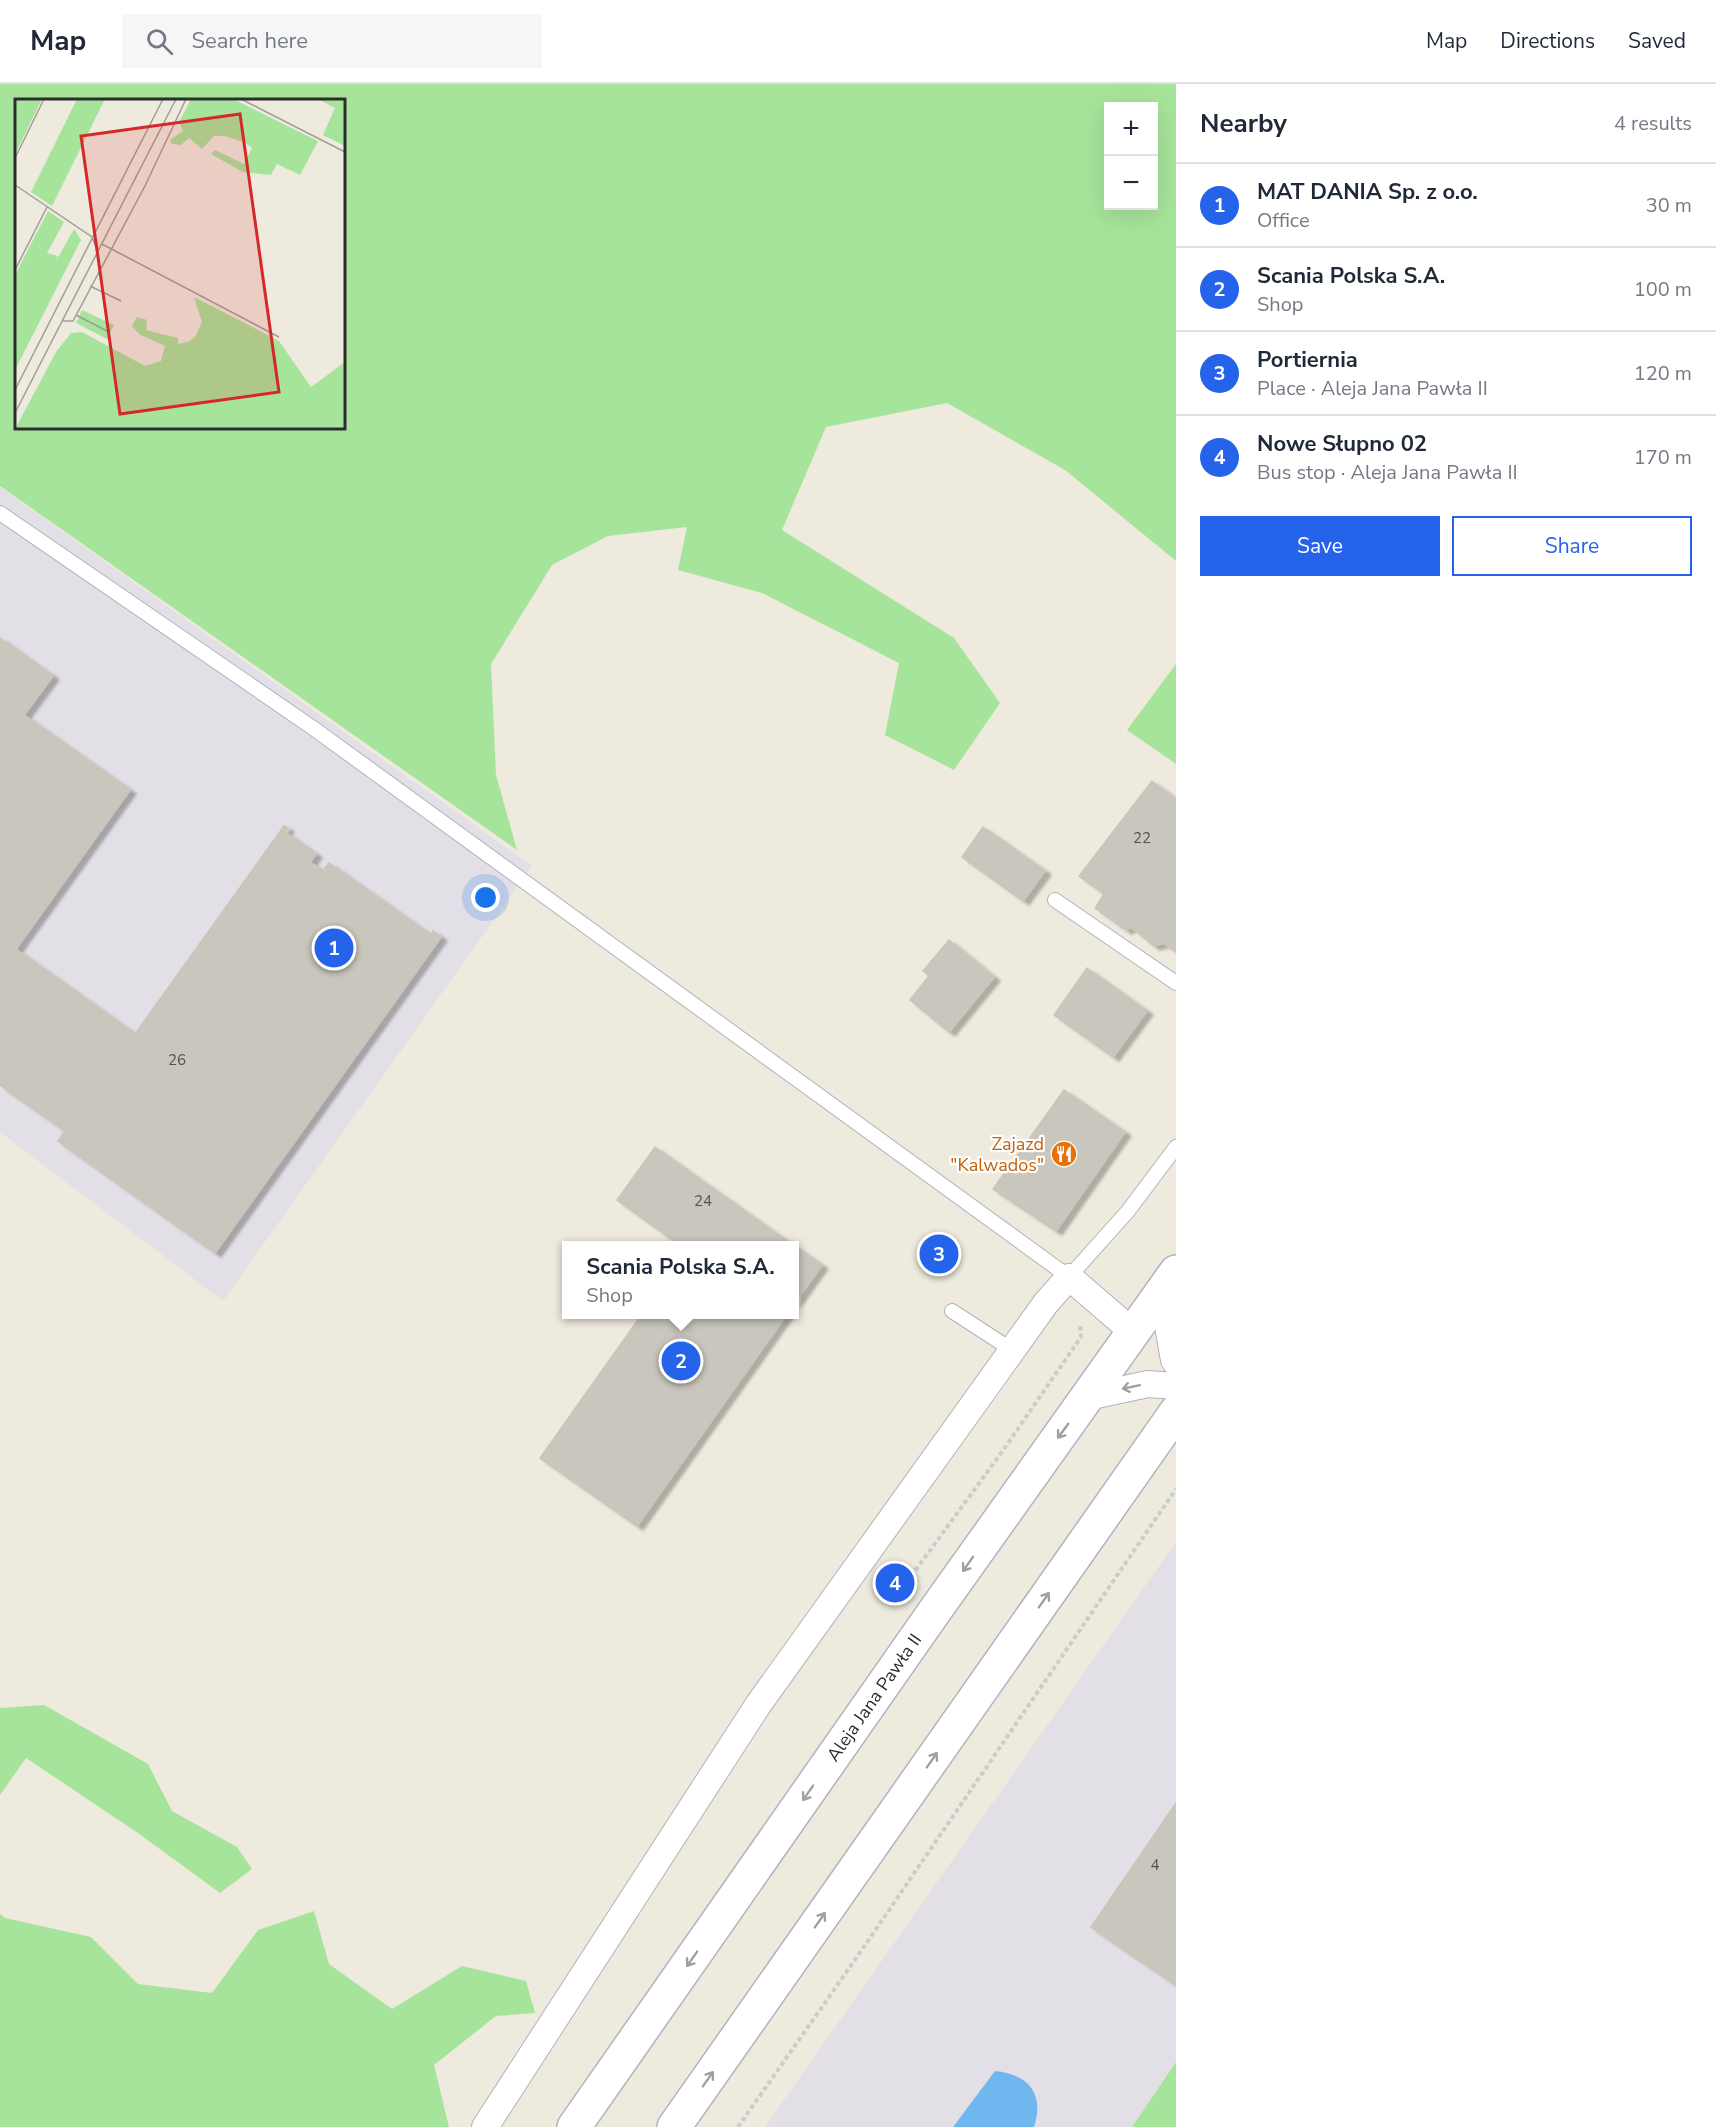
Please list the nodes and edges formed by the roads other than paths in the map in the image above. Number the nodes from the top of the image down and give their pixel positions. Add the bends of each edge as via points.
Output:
1 (0, 513) edge
2 (1055, 900) dead end
3 (1176, 983) edge
4 (1176, 1147) edge
5 (1176, 1272) edge
6 (1069, 1277) junction
7 (1176, 1281) edge
8 (952, 1311) dead end
9 (1133, 1332) junction
10 (1012, 1350) junction
11 (1176, 1364) edge
12 (1176, 1386) edge
13 (1087, 1397) junction
14 (1176, 1412) edge
15 (485, 2127) edge
16 (574, 2127) edge
17 (674, 2127) edge

1 - 6 lane via 313,729
2 - 3 lane
4 - 6 lane via 1128,1211
5 - 9 main road, Aleja Jana Pawła II
6 - 9 street
6 - 10 street
7 - 11 street via 1168,1326
8 - 10 lane
9 - 13 main road, Aleja Jana Pawła II
10 - 15 street via 758,1705
12 -> 13 street via 1148,1384
13 -> 16 main road, Aleja Jana Pawła II
17 -> 14 main road

